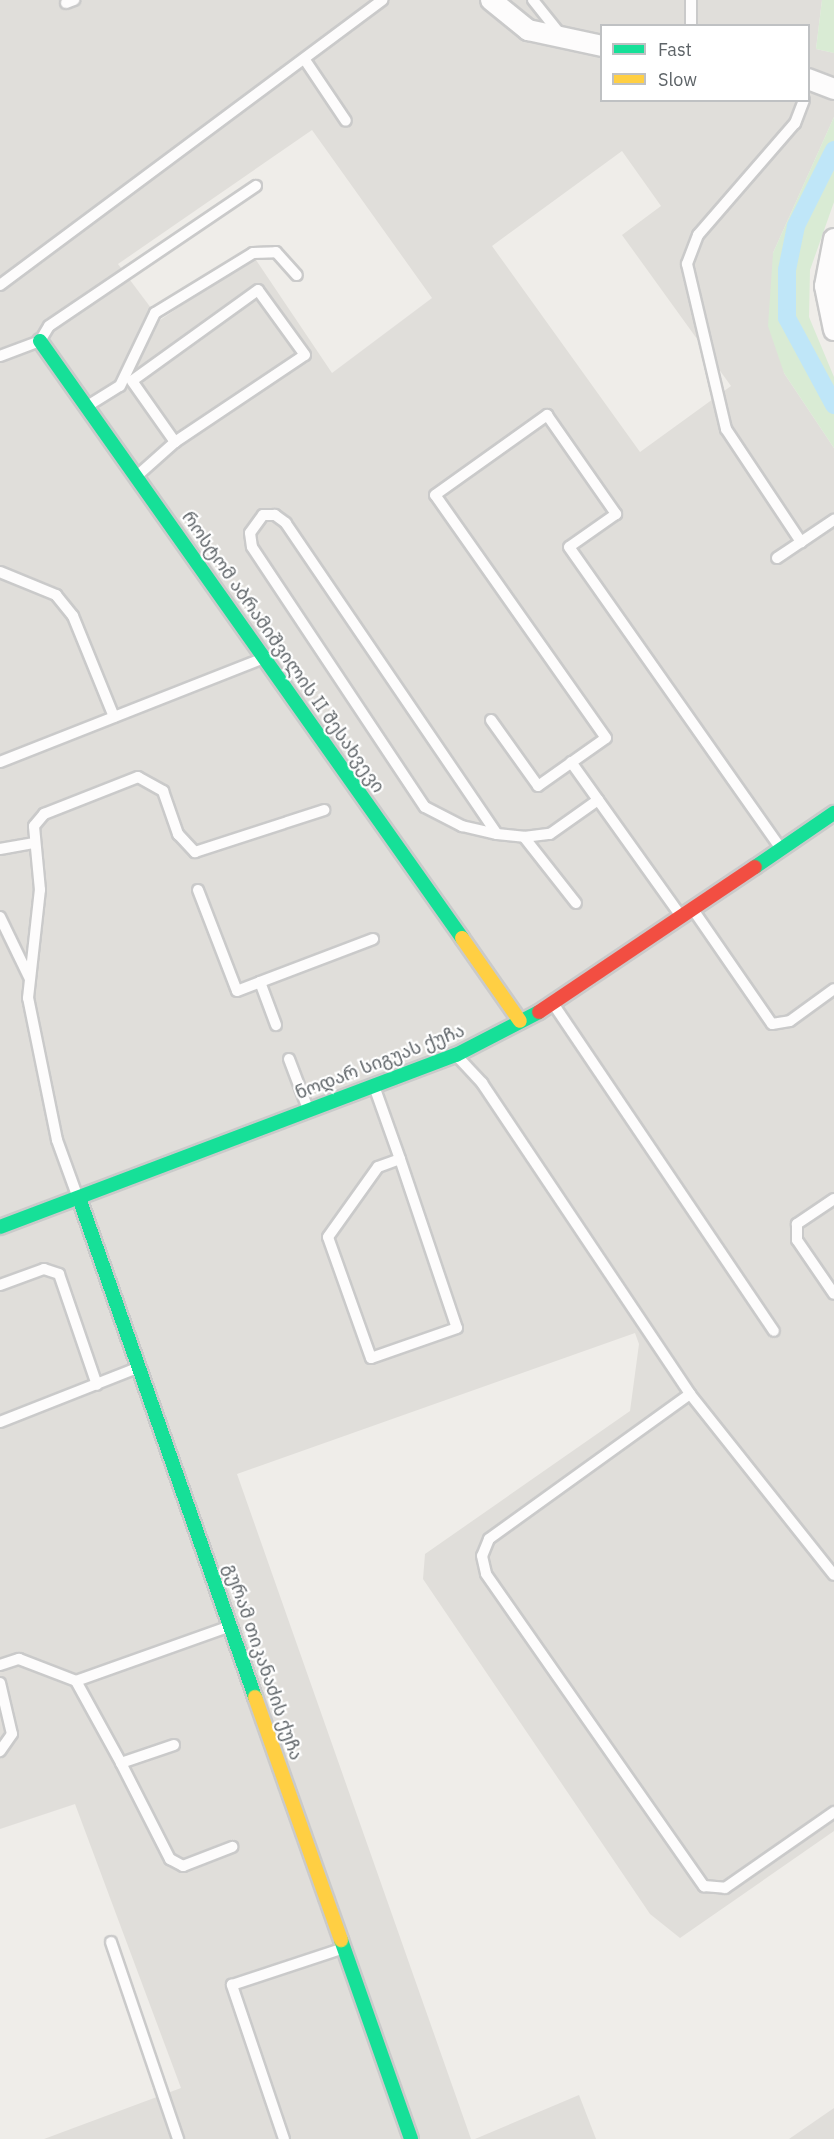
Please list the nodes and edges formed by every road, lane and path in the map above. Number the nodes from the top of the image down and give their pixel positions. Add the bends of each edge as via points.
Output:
1 (382, 0) edge
2 (491, 0) edge
3 (533, 0) edge
4 (691, 0) edge
5 (691, 24) edge
6 (566, 41) junction
7 (600, 46) edge
8 (305, 60) junction
9 (810, 82) edge
10 (834, 89) edge
11 (803, 102) edge
12 (346, 121) dead end
13 (256, 186) dead end
14 (834, 239) edge
15 (297, 275) dead end
16 (0, 285) edge
17 (834, 330) edge
18 (40, 341) junction
19 (0, 356) edge
20 (89, 405) junction
21 (175, 442) junction
22 (138, 475) junction
23 (834, 520) edge
24 (801, 542) junction
25 (777, 558) dead end
26 (0, 572) edge
27 (266, 657) junction
28 (114, 717) junction
29 (491, 720) dead end
30 (0, 762) edge
31 (571, 762) junction
32 (598, 800) junction
33 (324, 810) dead end
34 (834, 813) edge
35 (497, 834) junction
36 (524, 837) junction
37 (34, 843) junction
38 (0, 849) edge
39 (782, 850) junction
40 (198, 890) dead end
41 (576, 903) dead end
42 (688, 915) junction
43 (0, 917) edge
44 (373, 939) dead end
45 (30, 977) junction
46 (260, 982) junction
47 (834, 989) edge
48 (554, 1004) junction
49 (520, 1021) junction
50 (276, 1025) dead end
51 (456, 1055) junction
52 (289, 1059) dead end
53 (374, 1085) junction
54 (308, 1110) junction
55 (400, 1159) junction
56 (79, 1198) junction
57 (834, 1199) edge
58 (0, 1227) edge
59 (0, 1285) edge
60 (834, 1293) edge
61 (774, 1331) dead end
62 (140, 1366) junction
63 (97, 1385) junction
64 (690, 1395) junction
65 (0, 1422) edge
66 (834, 1575) edge
67 (231, 1626) junction
68 (0, 1665) edge
69 (76, 1681) junction
70 (0, 1683) edge
71 (174, 1745) dead end
72 (0, 1751) edge
73 (121, 1763) junction
74 (834, 1812) edge
75 (232, 1847) dead end
76 (111, 1942) dead end
77 (344, 1948) junction
78 (178, 2139) edge
79 (284, 2139) edge
80 (411, 2139) edge

1 - 8 lane
2 - 6 street via 528,30
3 - 6 lane
4 - 5 lane
6 - 7 street
8 - 12 lane
8 - 16 lane
9 - 10 street
11 - 24 lane via 795,123 698,235 687,264 726,429
13 - 18 lane via 49,326
14 - 17 street via 825,286
15 - 20 lane via 276,252 253,253 164,307 155,314 120,386
18 - 19 lane
18 - 20 street, როსტომ აბრამიშვილის II შესახვევი
20 - 22 street, როსტომ აბრამიშვილის II შესახვევი
21 - 21 lane via 305,355 258,290 132,381
21 - 22 lane
22 - 27 street, როსტომ აბრამიშვილის II შესახვევი
23 - 24 lane
24 - 25 lane
26 - 28 lane via 56,595 73,616
27 - 28 lane
27 - 49 street, როსტომ აბრამიშვილის II შესახვევი
28 - 30 lane
29 - 31 lane via 537,786
31 - 32 lane
31 - 39 lane via 606,738 435,495 547,415 616,514 569,547
32 - 36 lane via 550,834
32 - 42 lane
33 - 37 lane via 195,852 178,834 163,791 138,777 44,814 34,826
34 - 39 street, ნოდარ სიგუას ქუჩა
35 - 35 lane via 286,523 275,515 262,515 250,533 252,547 425,807 441,818
35 - 36 lane
36 - 41 lane
37 - 38 lane
37 - 45 lane via 40,890
39 - 42 street, ნოდარ სიგუას ქუჩა
40 - 46 lane via 237,991
42 - 47 lane via 772,1024 790,1021
42 - 48 street, ნოდარ სიგუას ქუჩა
43 - 45 lane
44 - 46 lane
45 - 56 lane via 28,998 57,1140
46 - 50 lane
48 - 49 street, ნოდარ სიგუას ქუჩა
48 - 61 lane
49 - 51 street, ნოდარ სიგუას ქუჩა
51 - 53 street, ნოდარ სიგუას ქუჩა
51 - 64 lane via 482,1083
52 - 54 lane
53 - 54 street, ნოდარ სიგუას ქუჩა
53 - 55 lane
54 - 56 street, ნოდარ სიგუას ქუჩა
55 - 55 lane via 458,1329 371,1358 328,1237 378,1167
56 - 58 street, ნოდარ სიგუას ქუჩა
56 - 62 street, გურამ თიკანაძის ქუჩა
57 - 60 lane via 797,1224 797,1240
59 - 63 lane via 44,1269 59,1274
62 - 63 lane
62 - 67 street, გურამ თიკანაძის ქუჩა
63 - 65 lane
64 - 66 lane
64 - 74 lane via 489,1539 482,1556 486,1574 704,1886 725,1888
67 - 69 lane
67 - 77 street, გურამ თიკანაძის ქუჩა
68 - 69 lane via 19,1659
69 - 73 lane
70 - 72 lane via 12,1734
71 - 73 lane
73 - 75 lane via 170,1859 183,1866
76 - 78 lane
77 - 79 lane via 232,1985
77 - 80 street, გურამ თიკანაძის ქუჩა

